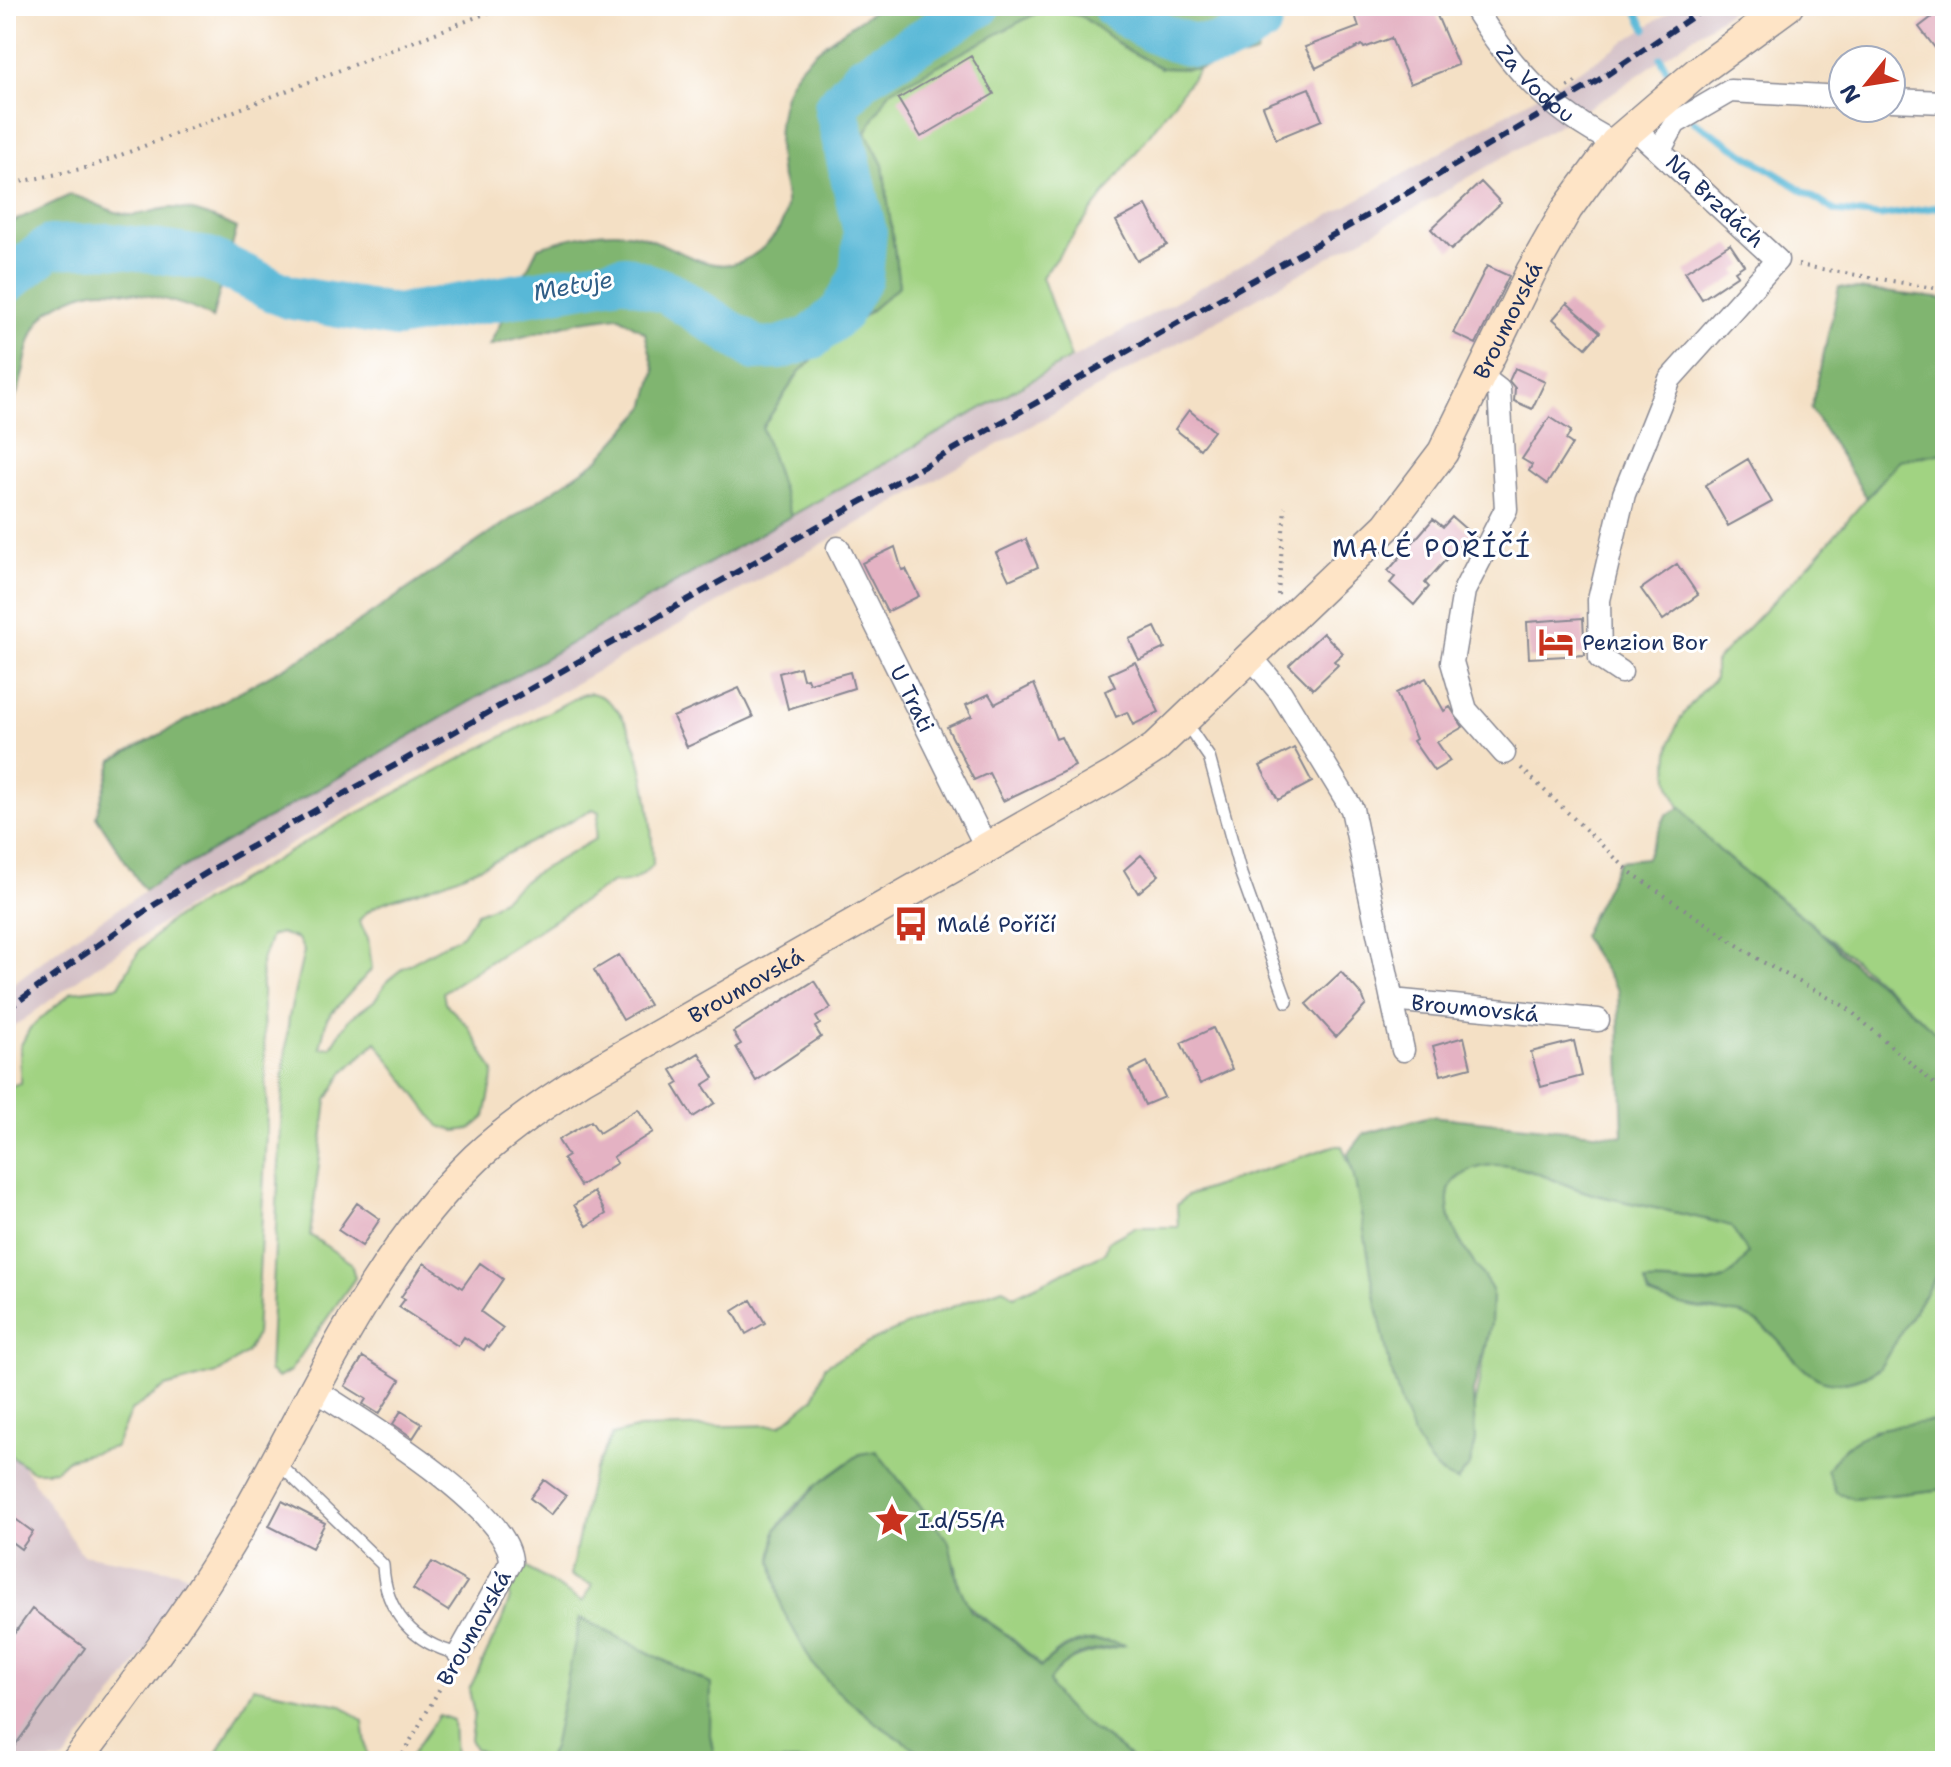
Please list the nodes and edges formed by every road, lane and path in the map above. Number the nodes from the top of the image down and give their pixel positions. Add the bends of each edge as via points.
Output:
1 (505, 6) edge
2 (1473, 6) edge
3 (1788, 6) edge
4 (1827, 96) edge
5 (1907, 101) edge
6 (1945, 102) edge
7 (1623, 134) junction
8 (1660, 150) junction
9 (6, 185) edge
10 (1777, 260) junction
11 (1945, 290) edge
12 (1482, 377) junction
13 (1285, 507) dead end
14 (838, 548) dead end
15 (1284, 628) junction
16 (1252, 658) junction
17 (1621, 672) dead end
18 (1185, 721) junction
19 (1504, 753) joint
20 (986, 847) junction
21 (1392, 1000) junction
22 (1287, 1002) dead end
23 (1598, 1020) dead end
24 (1403, 1050) dead end
25 (1945, 1093) edge
26 (312, 1388) junction
27 (275, 1461) junction
28 (459, 1654) junction
29 (77, 1761) edge
30 (399, 1761) edge

1 - 9 path via 90,167
2 - 7 street, Za Vodou via 1525,80 1585,128
3 - 7 main road, Broumovská
4 - 8 street via 1730,91 1675,123
5 - 6 street
7 - 8 street, Na Brzdách
7 - 12 main road, Broumovská via 1567,209
8 - 10 street, Na Brzdách
10 - 11 path, Na Brzdách
10 - 17 street via 1670,379 1624,494 1599,600 1600,658
12 - 15 main road, Broumovská via 1443,452 1409,500
12 - 19 street via 1499,390 1506,509 1464,591 1452,662 1466,710
13 - 15 path via 1276,613
14 - 20 street, U Trati
15 - 16 main road, Broumovská
16 - 18 main road, Broumovská
16 - 21 street, Broumovská via 1281,693 1352,809
18 - 20 main road, Broumovská via 1114,775
18 - 22 lane via 1209,757 1241,874
19 - 25 path via 1630,872 1761,961 1846,1007
20 - 26 main road, Broumovská via 582,1079 505,1134 411,1233
21 - 23 street, Broumovská
21 - 24 street
26 - 27 main road, Broumovská
26 - 28 street, Broumovská via 421,1457 511,1550 511,1562
27 - 28 lane via 383,1565 384,1586 395,1612 419,1640
27 - 29 main road, Broumovská via 210,1576
28 - 30 path, Broumovská

